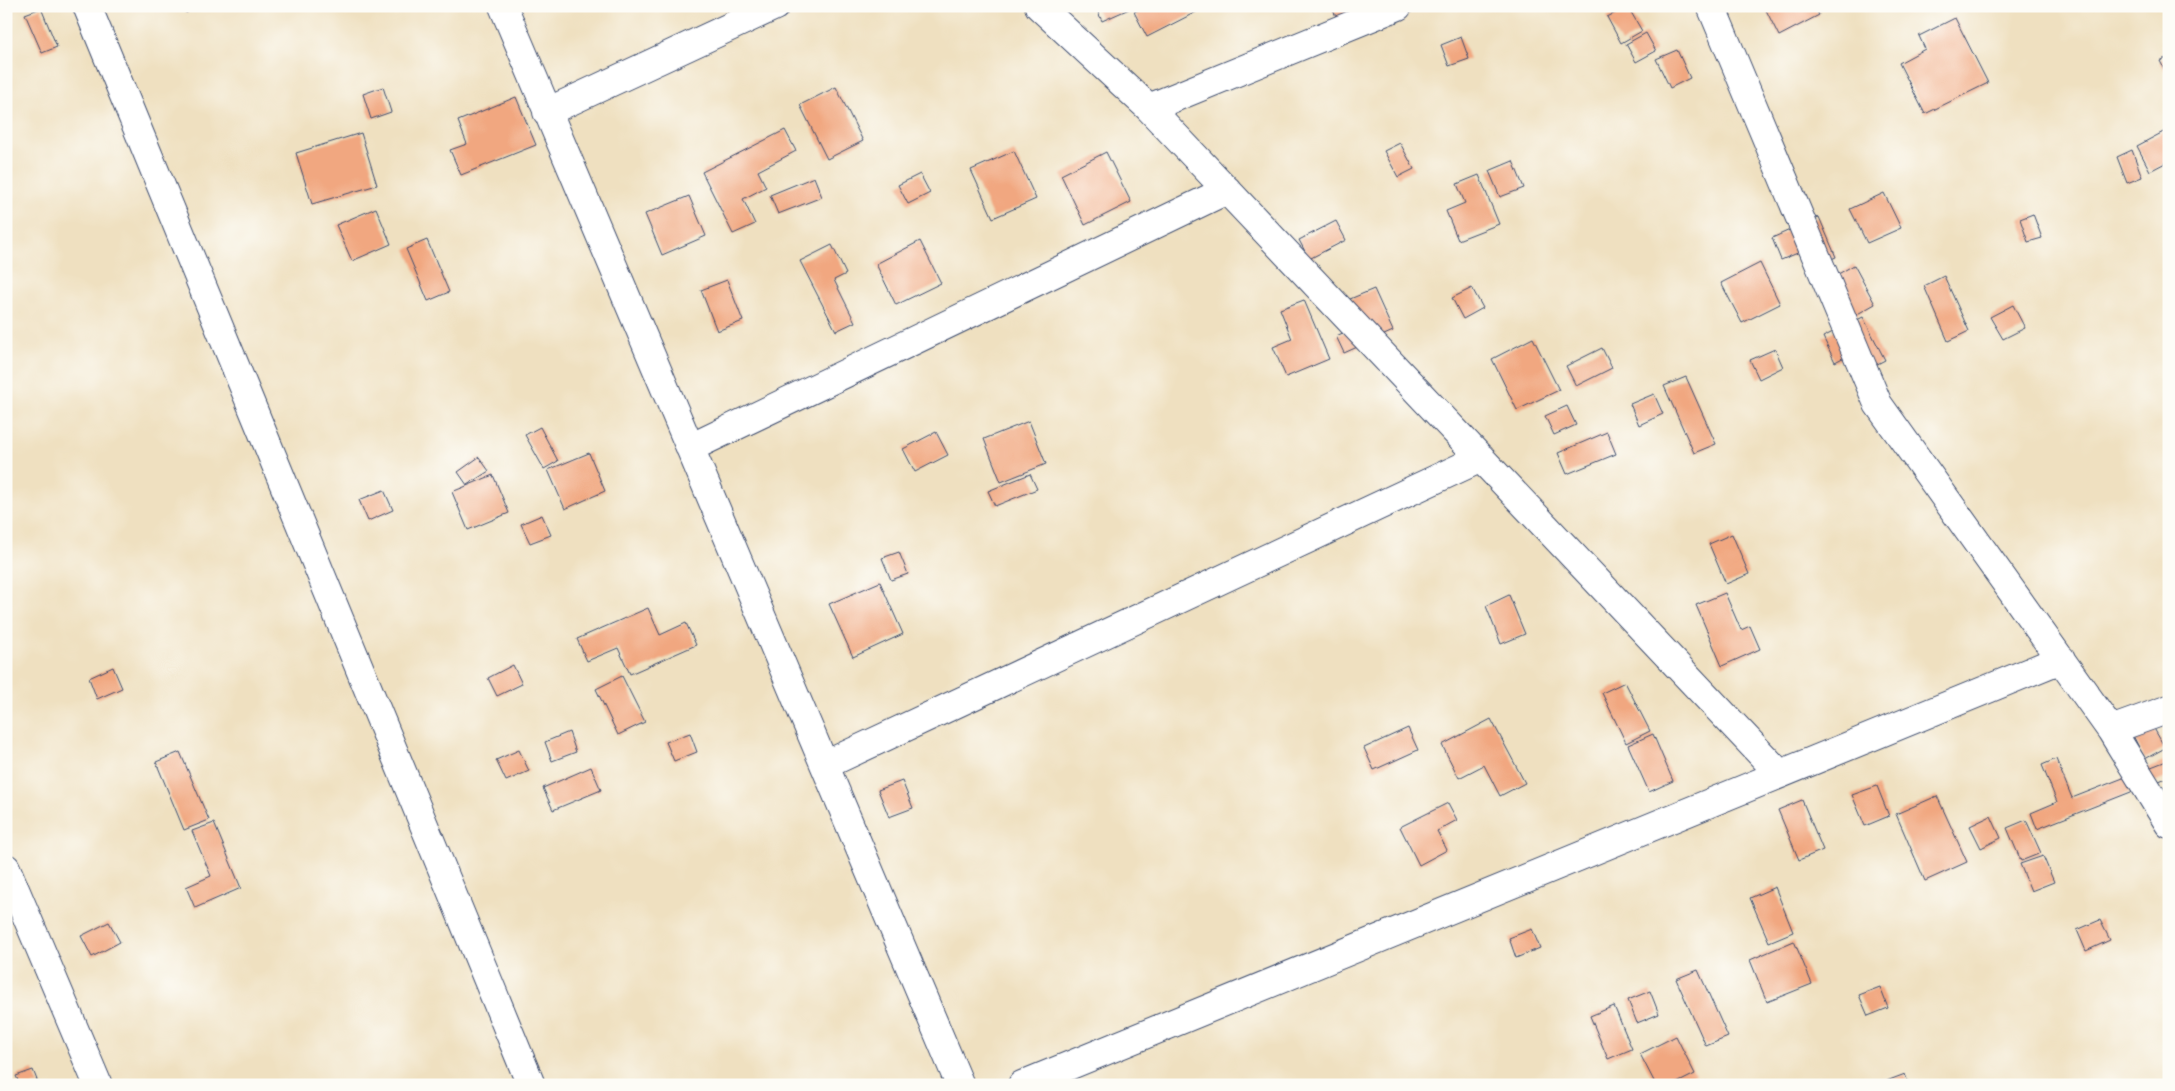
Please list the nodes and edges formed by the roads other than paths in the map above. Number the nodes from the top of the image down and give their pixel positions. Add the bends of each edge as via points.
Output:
1 (87, 6) edge
2 (503, 6) edge
3 (775, 6) edge
4 (1039, 6) edge
5 (1398, 6) edge
6 (1711, 6) edge
7 (1149, 108) junction
8 (548, 112) junction
9 (1227, 190) junction
10 (690, 448) junction
11 (1481, 458) junction
12 (2061, 659) junction
13 (2169, 709) edge
14 (2111, 730) junction
15 (824, 766) junction
16 (1780, 774) junction
17 (2169, 824) edge
18 (6, 868) edge
19 (98, 1085) edge
20 (531, 1085) edge
21 (960, 1085) edge
22 (1022, 1085) edge

1 - 20 street
2 - 8 street
3 - 8 street
4 - 7 street
5 - 7 street
6 - 12 street via 1878,404
7 - 9 street
8 - 10 street
9 - 10 street
9 - 11 street
10 - 15 street
11 - 15 street
11 - 16 street
12 - 14 street
12 - 16 street
13 - 14 street
14 - 17 street
15 - 21 street
16 - 22 street
18 - 19 street

